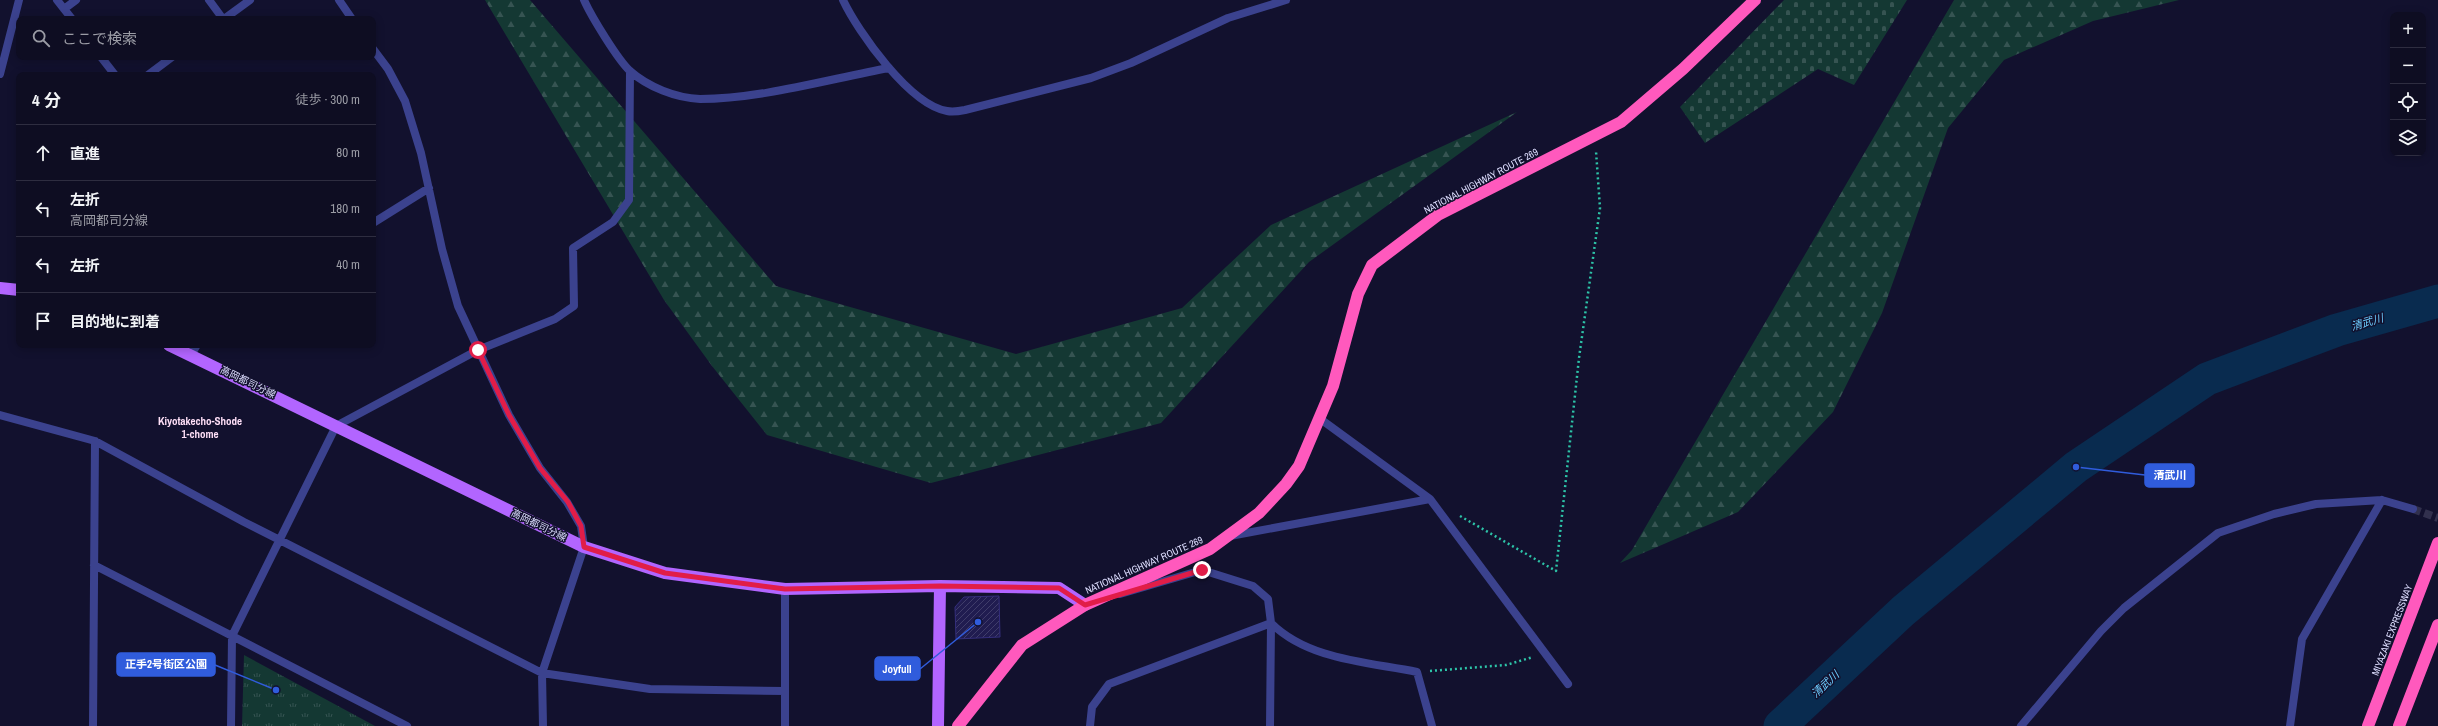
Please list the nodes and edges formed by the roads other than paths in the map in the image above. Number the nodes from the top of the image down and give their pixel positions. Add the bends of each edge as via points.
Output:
1 (19, 0) edge
2 (57, 0) edge
3 (76, 0) edge
4 (209, 0) edge
5 (250, 0) edge
6 (339, 0) edge
7 (584, 0) edge
8 (843, 0) edge
9 (1286, 0) edge
10 (1755, 0) edge
11 (64, 9) junction
12 (70, 16) edge
13 (222, 16) edge
14 (228, 16) edge
15 (350, 16) edge
16 (376, 54) edge
17 (103, 60) edge
18 (168, 60) edge
19 (889, 68) junction
20 (630, 71) junction
21 (113, 72) edge
22 (152, 72) edge
23 (0, 74) edge
24 (429, 188) junction
25 (376, 221) edge
26 (0, 288) edge
27 (16, 290) edge
28 (184, 348) edge
29 (194, 350) edge
30 (478, 350) junction
31 (0, 415) edge
32 (1319, 418) junction
33 (336, 426) junction
34 (95, 441) junction
35 (1430, 499) junction
36 (2382, 500) junction
37 (2413, 509) tunnel mouth
38 (1227, 537) junction
39 (280, 541) junction
40 (2438, 543) edge
41 (584, 547) junction
42 (94, 565) junction
43 (940, 586) junction
44 (785, 589) junction
45 (1085, 605) junction
46 (1271, 623) junction
47 (2438, 625) edge
48 (232, 636) junction
49 (542, 673) junction
50 (1568, 684) dead end
51 (785, 691) junction
52 (93, 726) edge
53 (231, 726) edge
54 (406, 726) edge
55 (543, 726) edge
56 (785, 726) edge
57 (938, 726) edge
58 (958, 726) edge
59 (1090, 726) edge
60 (1270, 726) edge
61 (1432, 726) edge
62 (2021, 726) edge
63 (2290, 726) edge
64 (2368, 726) edge
65 (2400, 726) edge

1 - 23 street
2 - 11 street
3 - 11 street
4 - 13 street
5 - 14 street
6 - 15 street
7 - 20 street via 591,15
8 - 19 street via 872,47
9 - 19 street via 1228,18 1131,64 1091,78 965,110 947,112 924,101
10 - 32 highway, NATIONAL HIGHWAY ROUTE 269 via 1683,70 1621,122 1438,215 1372,265 1358,294 1333,386
11 - 12 street
16 - 24 street via 405,101
17 - 21 street
18 - 22 street
19 - 20 street via 751,94 699,99 665,93
20 - 30 street via 629,200 613,222 573,248 574,306 555,319
24 - 25 street
24 - 30 street via 458,306
26 - 27 main road
28 - 29 main road, 高岡都司分線
29 - 33 main road, 高岡都司分線
30 - 33 street
30 - 41 street via 509,415 540,468 568,502 581,526
31 - 34 street
32 - 35 street
32 - 38 highway, NATIONAL HIGHWAY ROUTE 269 via 1299,466 1286,484 1259,513
33 - 39 street
33 - 41 main road, 高岡都司分線
34 - 39 street
34 - 42 street
35 - 38 street
35 - 50 street
36 - 37 street
36 - 62 street via 2316,504 2274,514 2218,533 2124,608 2101,631
36 - 63 street via 2302,639
38 - 45 highway, NATIONAL HIGHWAY ROUTE 269 via 1210,549
39 - 48 street
39 - 49 street
40 - 64 highway, MIYAZAKI EXPRESSWAY
41 - 44 main road, 高岡都司分線 via 665,573
41 - 49 street
42 - 48 street
42 - 52 street
43 - 44 main road, 高岡都司分線
43 - 45 main road, 高岡都司分線 via 1059,588
43 - 57 main road
44 - 51 street
45 - 46 street via 1202,570 1253,586 1268,599
45 - 58 highway, NATIONAL HIGHWAY ROUTE 269 via 1022,645
46 - 59 street via 1109,684 1092,707
46 - 60 street
46 - 61 street via 1285,637 1316,652 1417,672
47 - 65 highway
48 - 53 street
48 - 54 street
49 - 51 street via 650,689
49 - 55 street
51 - 56 street

